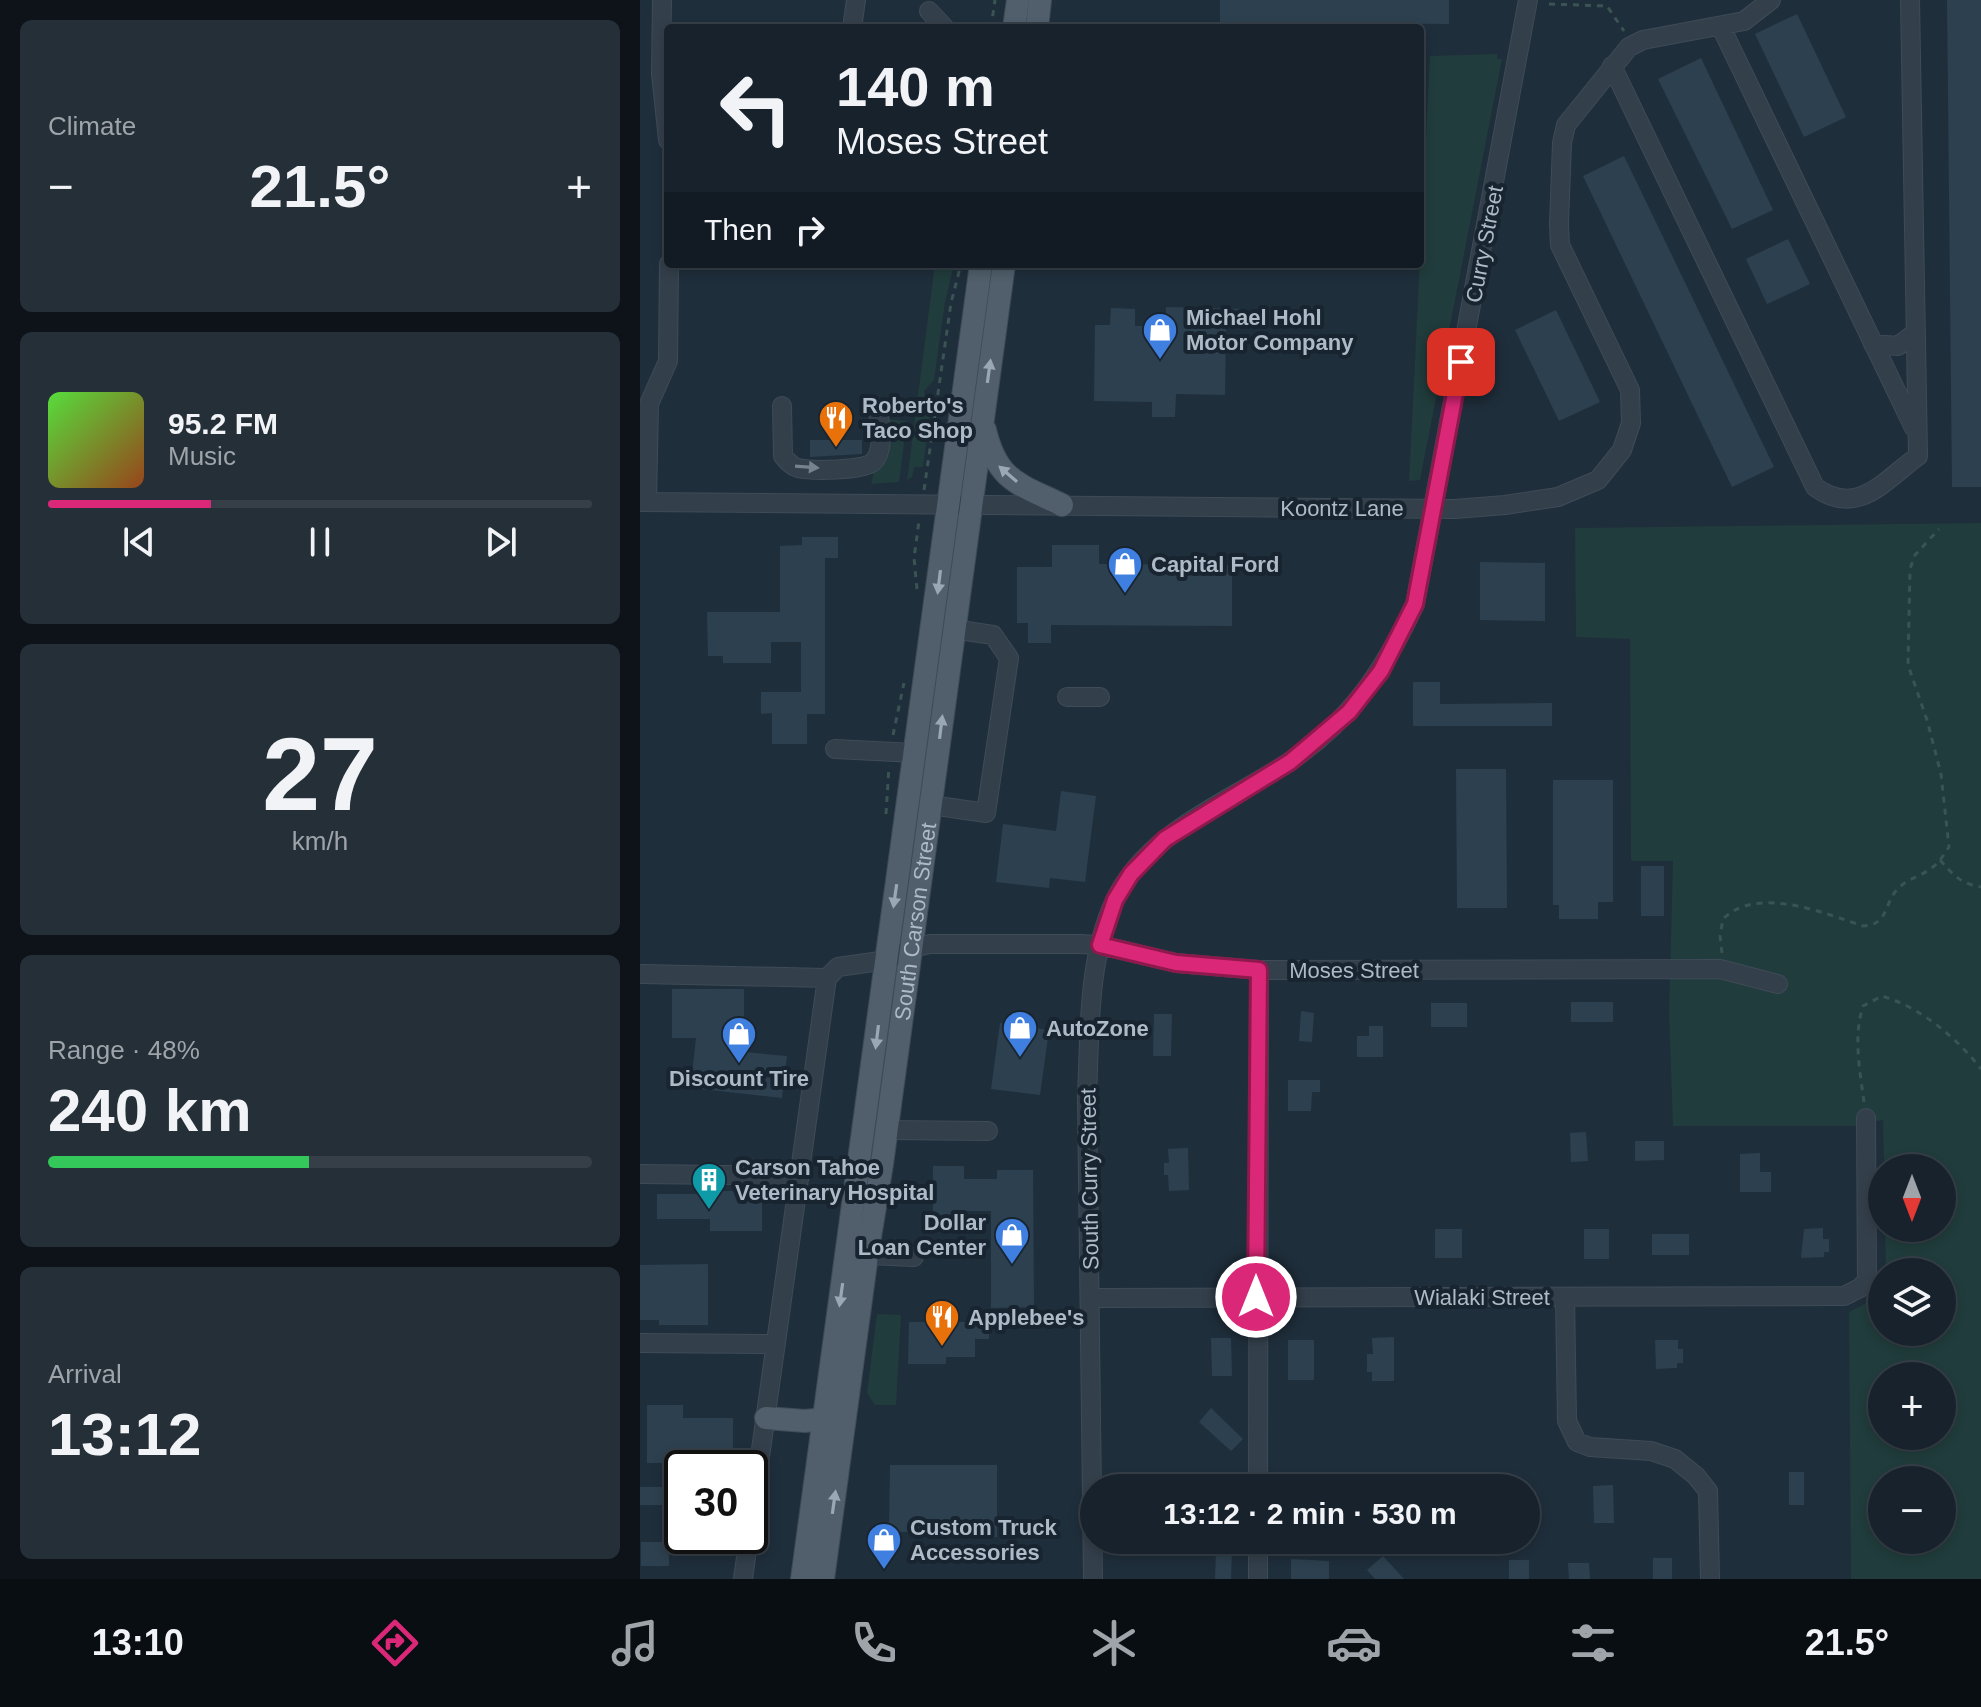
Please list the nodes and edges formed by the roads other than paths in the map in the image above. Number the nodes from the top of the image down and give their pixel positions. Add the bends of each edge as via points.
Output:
1 (662, 0) edge
2 (856, 0) edge
3 (1018, 0) edge
4 (1040, 0) edge
5 (1528, 0) edge
6 (1771, 0) edge
7 (1910, 0) edge
8 (929, 11) dead end
9 (853, 24) edge
10 (941, 24) edge
11 (1015, 24) edge
12 (1037, 24) edge
13 (1721, 27) junction
14 (1612, 66) junction
15 (664, 97) edge
16 (669, 268) edge
17 (980, 268) edge
18 (1003, 268) edge
19 (1915, 333) junction
20 (1873, 344) junction
21 (782, 406) dead end
22 (876, 407) dead end
23 (982, 419) junction
24 (1917, 434) junction
25 (644, 502) edge
26 (948, 504) junction
27 (971, 504) junction
28 (1062, 505) junction
29 (1433, 509) junction
30 (953, 629) junction
31 (1067, 697) dead end
32 (1100, 697) dead end
33 (835, 749) dead end
34 (915, 753) junction
35 (931, 805) junction
36 (1127, 882) joint
37 (1100, 945) junction
38 (912, 948) junction
39 (887, 960) junction
40 (1259, 970) junction
41 (833, 972) junction
42 (642, 974) edge
43 (1778, 984) dead end
44 (1866, 1118) road end
45 (887, 1130) junction
46 (988, 1131) dead end
47 (640, 1174) edge
48 (800, 1176) junction
49 (867, 1255) junction
50 (914, 1257) dead end
51 (1256, 1297) junction
52 (1565, 1297) junction
53 (1091, 1298) junction
54 (640, 1343) edge
55 (776, 1344) junction
56 (766, 1418) junction
57 (834, 1418) junction
58 (761, 1450) edge
59 (1258, 1474) edge
60 (746, 1554) edge
61 (1258, 1554) edge
62 (743, 1579) edge
63 (802, 1579) edge
64 (823, 1579) edge
65 (1093, 1579) edge
66 (1258, 1579) edge
67 (1710, 1579) edge

1 - 15 street
2 - 9 street
3 - 11 main road
4 - 12 main road
5 - 29 street, Curry Street
6 - 13 street, Koontz Lane via 1744,21
7 - 19 street
8 - 10 street
13 - 14 street, Koontz Lane via 1643,40
13 - 20 street
14 - 24 street via 1815,487 1848,501 1864,496 1918,456
14 - 29 street, Koontz Lane via 1566,125 1559,224 1560,245 1630,390 1631,423 1622,450 1598,480 1558,497
16 - 25 street via 668,361 649,404
17 - 26 main road, South Carson Street
23 -> 18 main road, South Carson Street
19 - 20 street via 1898,346
19 - 24 street
20 - 24 street
21 -> 22 street via 783,456 799,468 864,467 876,460 882,422
23 - 27 main road, South Carson Street
28 -> 23 main road via 1004,473
25 - 26 street, Koontz Lane
26 - 27 street, Koontz Lane
26 -> 34 main road, South Carson Street
27 - 28 street, Koontz Lane
27 - 30 main road, South Carson Street
28 - 29 street, Koontz Lane
29 - 36 street, Curry Street via 1415,604 1381,671 1349,712 1290,762 1165,839
35 -> 30 main road, South Carson Street
30 - 35 street via 993,635 1009,658 986,813
31 - 32 street
33 - 34 street
34 -> 39 main road, South Carson Street
35 - 38 main road, South Carson Street
36 - 37 street, South Curry Street
37 - 38 street, Moses Street via 938,943
37 - 40 street, Moses Street via 1176,963
37 - 53 street, South Curry Street via 1087,1097
38 - 39 street, Moses Street
38 - 45 main road, South Carson Street
39 - 41 street, Moses Street
39 -> 57 main road, South Carson Street
40 - 43 street, Moses Street via 1720,969
40 - 51 street
41 - 42 street, Moses Street
41 - 48 street
44 - 52 street, Wialaki Street via 1867,1280 1851,1294
45 - 46 street
45 - 49 main road, South Carson Street
47 - 48 street
48 - 55 street
49 - 50 street
49 - 57 main road, South Carson Street
51 - 52 street, Wialaki Street
51 - 53 street, Wialaki Street
51 - 59 street
52 - 67 street via 1567,1421 1577,1442 1651,1451 1675,1459 1696,1476 1708,1491
53 - 65 street, South Curry Street
54 - 55 street
55 - 56 street
56 - 57 main road
56 - 58 street
57 - 63 main road, South Carson Street
64 -> 57 main road, South Carson Street
60 - 62 street
61 - 66 street

